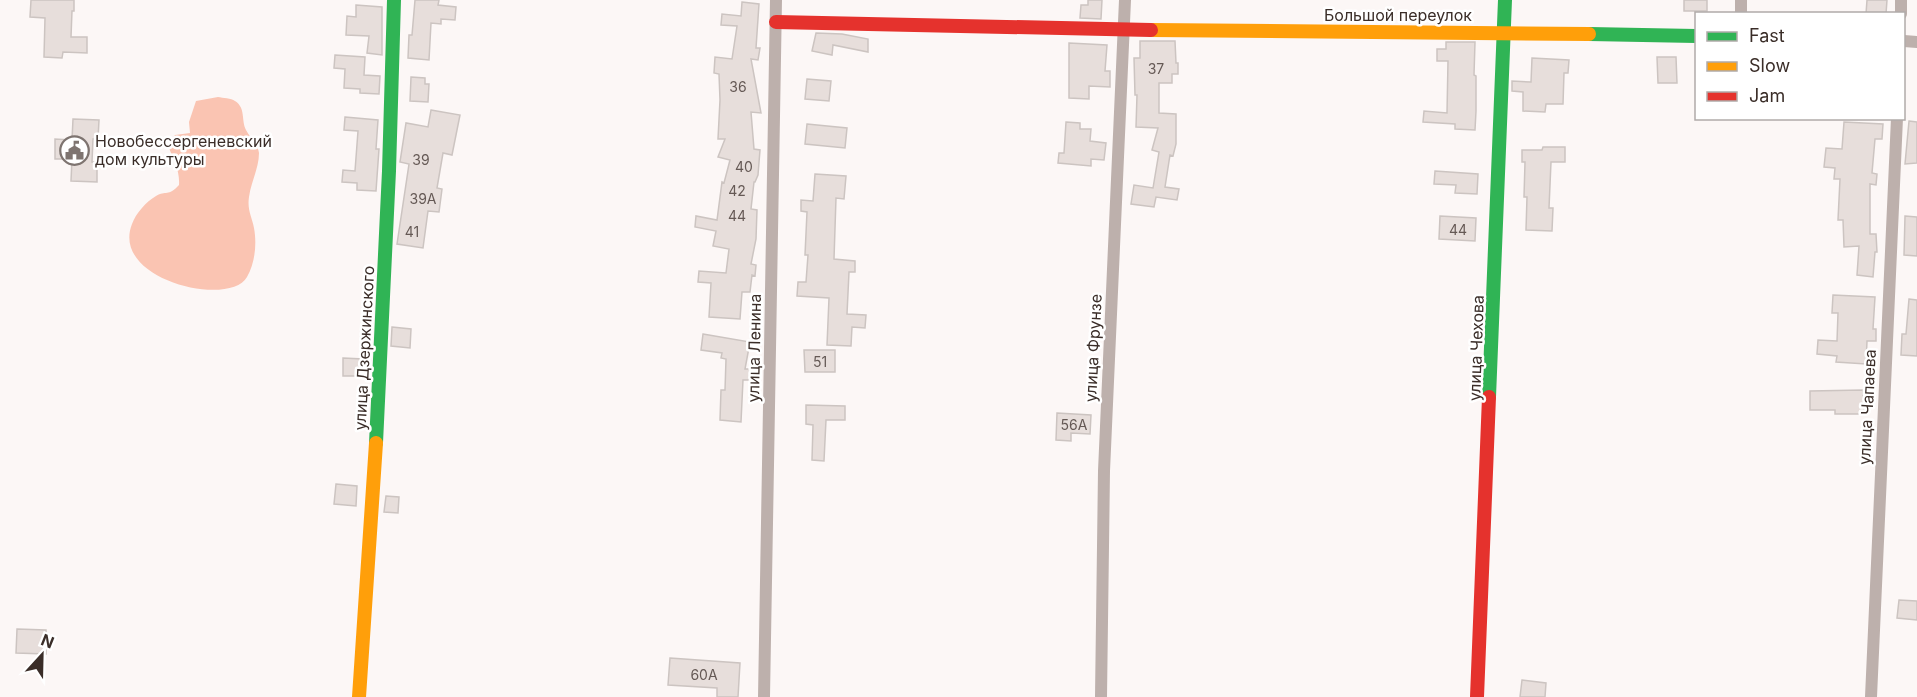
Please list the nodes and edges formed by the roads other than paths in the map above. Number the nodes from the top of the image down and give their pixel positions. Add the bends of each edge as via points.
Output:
1 (394, 0) edge
2 (776, 0) edge
3 (1125, 0) edge
4 (1505, 0) edge
5 (776, 22) junction
6 (1124, 30) junction
7 (1504, 32) junction
8 (1695, 36) edge
9 (1897, 120) edge
10 (359, 697) edge
11 (764, 697) edge
12 (1101, 697) edge
13 (1477, 697) edge
14 (1871, 697) edge

1 - 10 street, улица Дзержинского via 377,430
2 - 5 street, улица Ленина
3 - 6 street, улица Фрунзе
4 - 7 street, улица Чехова
5 - 6 street, Большой переулок
5 - 11 street, улица Ленина
6 - 7 street, Большой переулок
6 - 12 street, улица Фрунзе via 1104,471
7 - 8 street, Большой переулок
7 - 13 street, улица Чехова
9 - 14 street, улица Чапаева

